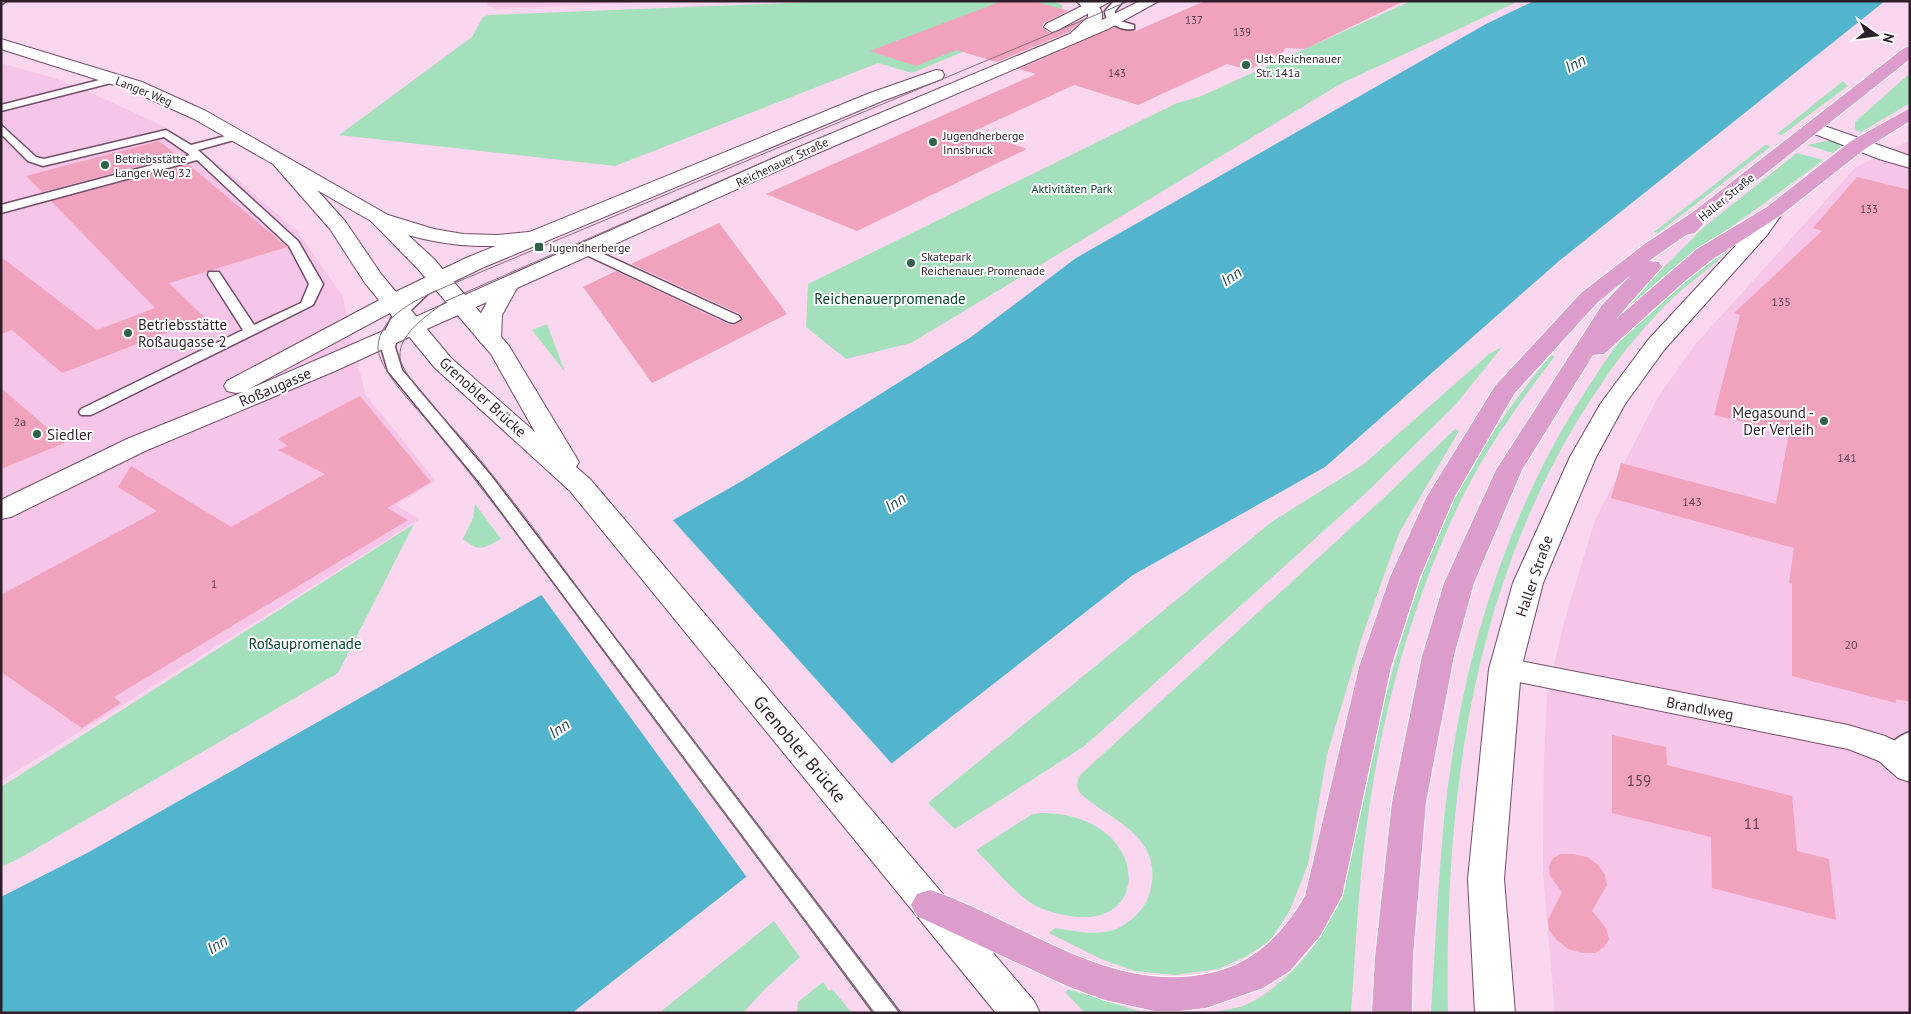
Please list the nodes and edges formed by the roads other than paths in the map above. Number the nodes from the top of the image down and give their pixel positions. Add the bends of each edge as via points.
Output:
1 (1118, 1) edge
2 (1152, 1) edge
3 (1094, 3) edge
4 (1113, 20) junction
5 (1131, 27) dead end
6 (1078, 34) junction
7 (1033, 35) dead end
8 (1, 44) edge
9 (1910, 51) edge
10 (954, 68) dead end
11 (115, 79) junction
12 (1, 108) edge
13 (1910, 113) edge
14 (1813, 127) junction
15 (1, 128) edge
16 (236, 136) junction
17 (1864, 142) junction
18 (1910, 152) edge
19 (194, 153) junction
20 (278, 159) junction
21 (1910, 162) edge
22 (1, 209) edge
23 (1774, 211) junction
24 (1700, 216) junction
25 (378, 217) junction
26 (539, 236) junction
27 (584, 249) junction
28 (214, 275) dead end
29 (438, 279) junction
30 (509, 283) junction
31 (460, 305) junction
32 (402, 314) junction
33 (734, 319) dead end
34 (251, 331) junction
35 (390, 337) junction
36 (489, 338) junction
37 (395, 371) junction
38 (1571, 374) junction
39 (86, 412) dead end
40 (136, 445) junction
41 (580, 485) junction
42 (1, 511) edge
43 (1505, 669) junction
44 (1904, 754) edge
45 (930, 905) junction
46 (888, 1013) edge
47 (1020, 1013) edge
48 (1392, 1013) edge
49 (1495, 1013) edge

1 - 4 lane via 1110,11
2 - 4 main road, Reichenauer Straße
3 - 6 main road via 1096,19
3 - 7 main road
4 - 5 lane
4 - 6 main road, Reichenauer Straße
6 - 27 main road, Reichenauer Straße
8 - 11 main road, Langer Weg
9 - 14 main road, Haller Straße
10 - 26 main road, Reichenauer Straße
11 - 12 lane
11 - 16 main road, Langer Weg via 200,115
13 - 17 main road, Haller Straße
14 - 17 main road
14 - 24 main road, Haller Straße
15 - 19 lane via 32,159 43,163 166,133
16 - 19 lane
16 - 20 main road, Langer Weg
17 - 18 main road
17 - 21 main road
17 - 23 main road, Haller Straße
19 - 22 lane
19 - 34 lane via 294,244 316,284 306,305
20 - 25 main road, Langer Weg
20 - 32 main road, Langer Weg via 338,225 373,278
23 - 38 main road, Haller Straße via 1705,254 1677,276
23 - 43 main road, Haller Straße via 1760,231 1656,344 1613,403 1554,518 1528,583
24 - 38 main road, Haller Straße via 1610,310
24 - 45 main road via 1653,247 1589,298 1548,342 1504,391 1440,498 1405,578 1375,667 1323,896 1302,934 1274,963 1256,974 1214,990 1186,996 1158,996 1098,982
25 - 26 main road via 418,233 462,242
25 - 29 main road, Langer Weg
26 - 29 main road, Reichenauer Straße
27 - 30 main road, Reichenauer Straße
27 - 33 lane
28 - 34 lane
29 - 31 main road, Langer Weg
29 - 32 main road, Reichenauer Straße
30 - 31 main road, Reichenauer Straße
30 - 36 main road via 491,315
31 - 32 main road, Reichenauer Straße
31 - 36 main road, Grenobler Brücke
32 - 35 main road, Roßaugasse
32 - 37 lane via 403,337 395,359
32 - 40 main road, Roßaugasse via 234,387
32 - 41 main road, Grenobler Brücke via 443,363
34 - 39 lane
35 - 37 lane via 388,347
35 - 40 main road, Roßaugasse
36 - 41 main road, Grenobler Brücke via 501,351
37 - 46 lane via 511,512
38 - 48 main road, Haller Straße via 1509,470 1459,583 1438,656 1409,802 1394,957
40 - 42 main road, Roßaugasse
41 - 45 main road, Grenobler Brücke
43 - 44 main road, Brandlweg via 1848,737
43 - 49 main road, Haller Straße via 1486,879
45 - 47 main road, Grenobler Brücke

